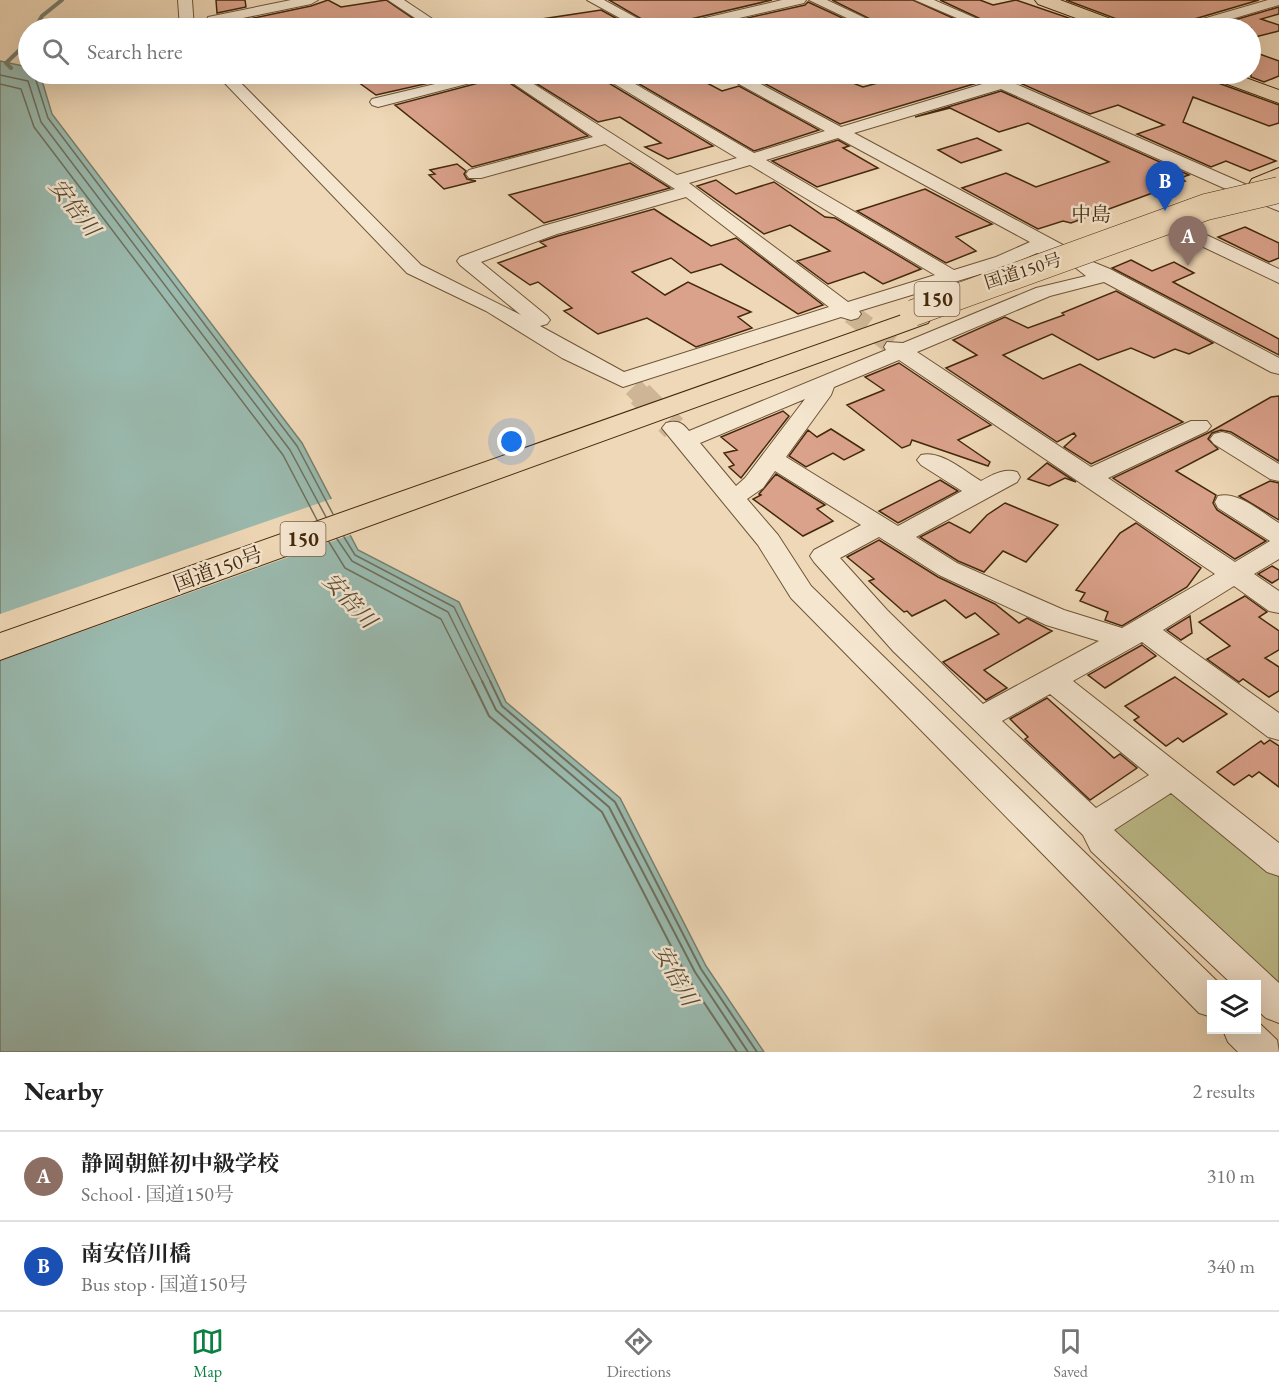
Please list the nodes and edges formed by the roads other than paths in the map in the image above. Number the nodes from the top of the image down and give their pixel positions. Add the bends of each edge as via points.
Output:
1 (184, 0) edge
2 (311, 0) edge
3 (395, 0) edge
4 (594, 0) edge
5 (799, 0) edge
6 (816, 0) edge
7 (922, 0) edge
8 (1029, 0) edge
9 (1044, 0) edge
10 (1279, 2) edge
11 (186, 18) edge
12 (223, 18) edge
13 (423, 18) edge
14 (629, 18) edge
15 (722, 18) edge
16 (856, 18) edge
17 (966, 18) edge
18 (1076, 18) edge
19 (1092, 18) edge
20 (1222, 18) edge
21 (1261, 83) edge
22 (234, 84) edge
23 (453, 84) edge
24 (523, 84) edge
25 (625, 84) edge
26 (750, 84) edge
27 (998, 84) edge
28 (1004, 84) edge
29 (1245, 84) edge
30 (1279, 90) edge
31 (1279, 97) edge
32 (378, 102) dead end
33 (839, 132) junction
34 (607, 138) junction
35 (751, 159) junction
36 (475, 174) dead end
37 (681, 186) junction
38 (1271, 189) edge
39 (1181, 229) junction
40 (1074, 259) junction
41 (952, 277) junction
42 (1279, 277) edge
43 (846, 312) junction
44 (899, 350) junction
45 (570, 353) junction
46 (1279, 367) edge
47 (824, 383) junction
48 (600, 426) junction
49 (1199, 426) dead end
50 (1222, 439) dead end
51 (773, 459) junction
52 (929, 460) dead end
53 (1279, 474) edge
54 (1086, 476) junction
55 (1008, 477) dead end
56 (981, 492) junction
57 (733, 495) junction
58 (1227, 502) dead end
59 (887, 532) junction
60 (1279, 535) edge
61 (1279, 547) edge
62 (1235, 574) junction
63 (1279, 604) edge
64 (0, 628) edge
65 (1132, 634) junction
66 (0, 647) edge
67 (1051, 679) junction
68 (980, 719) junction
69 (1279, 729) edge
70 (1173, 776) junction
71 (1094, 826) junction
72 (1279, 862) edge
73 (1251, 980) edge
74 (1261, 990) edge
75 (1207, 996) edge
76 (1279, 1006) edge
77 (1246, 1034) edge
78 (1264, 1052) edge

1 - 11 street
2 - 12 street
3 - 13 street
4 - 14 street
5 - 15 street
6 - 16 street
7 - 17 street
8 - 18 main road
9 - 19 main road
10 - 20 street
21 - 30 main road
22 - 45 street via 414,268 493,307
23 - 32 street
24 - 34 street
25 - 35 street
26 - 33 street
27 - 33 street
28 - 38 street
29 - 31 main road
33 - 35 street
33 - 40 street
34 - 36 street
34 - 37 street
35 - 37 street
35 - 41 street
37 - 43 street
37 - 45 street via 467,261 565,340
38 - 39 main road, 国道150号 / 150
38 - 40 main road, 国道150号 / 150
38 - 48 main road, 国道150号 / 150 via 1207,216
39 - 40 main road, 国道150号 / 150
39 - 42 street
40 - 41 street via 1032,248
40 - 44 street via 1096,279 1043,292
40 - 46 street
40 - 48 main road, 国道150号 / 150 via 845,353 744,388
41 - 43 street
43 - 45 street via 652,368 628,384
44 - 47 street
44 - 54 street
47 - 51 street
47 - 57 street via 680,434
48 - 64 main road, 国道150号 / 150
48 - 66 main road, 国道150号 / 150
49 - 54 street
50 - 53 street
51 - 57 street via 749,487
51 - 59 street
52 - 56 street
54 - 62 street
55 - 56 street
56 - 59 street
57 - 75 street via 808,601
58 - 60 street
59 - 65 street via 948,569 1056,618
59 - 68 street via 823,556
61 - 62 street
62 - 63 street
62 - 65 street
65 - 67 street
65 - 69 street
67 - 68 street
67 - 70 street
68 - 71 street
70 - 71 street
70 - 72 street
71 - 73 street via 1103,841
74 - 76 street
77 - 78 street

